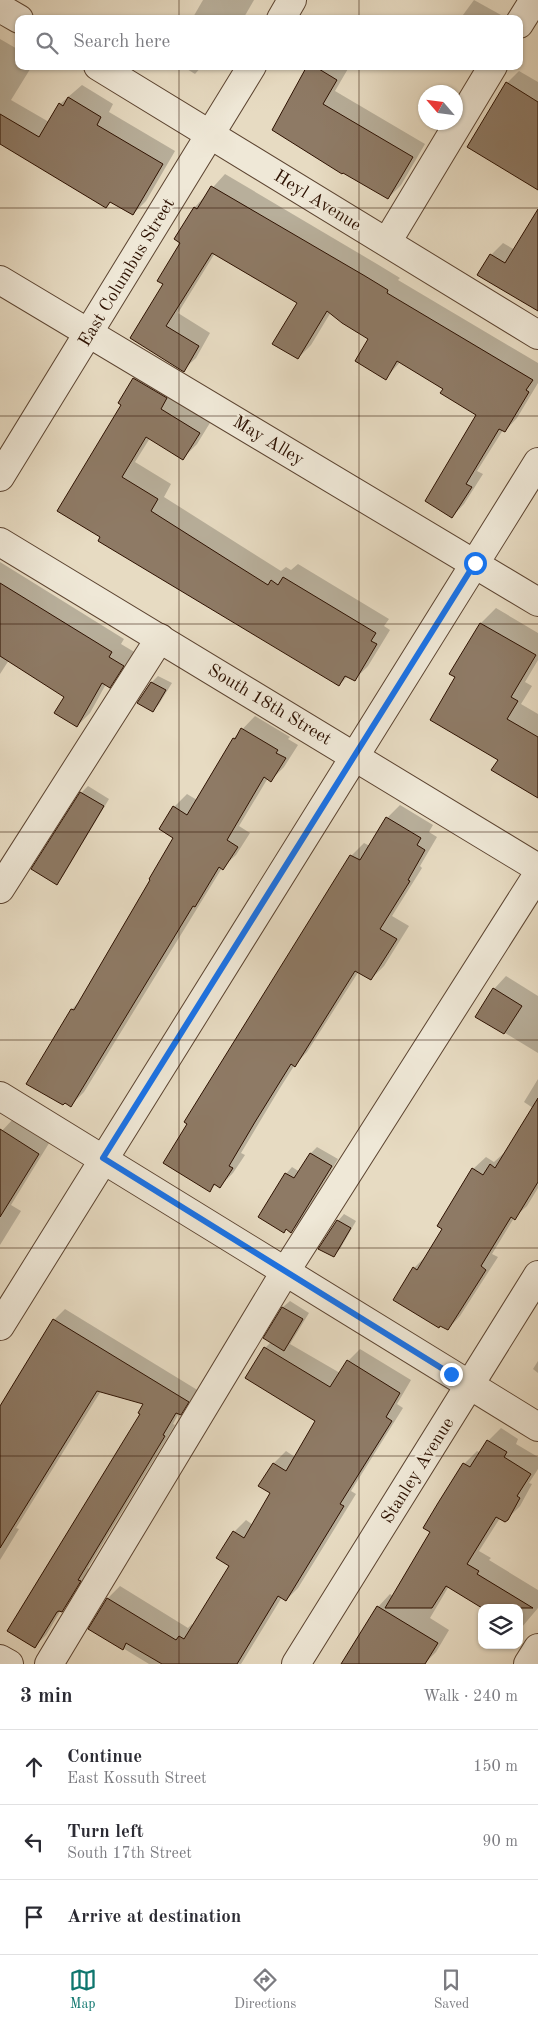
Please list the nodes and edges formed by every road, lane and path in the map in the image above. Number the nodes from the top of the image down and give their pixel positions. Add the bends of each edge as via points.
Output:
1 (292, 0) edge
2 (534, 0) edge
3 (0, 8) edge
4 (283, 15) edge
5 (15, 17) edge
6 (523, 18) edge
7 (105, 70) edge
8 (250, 70) edge
9 (491, 70) edge
10 (211, 134) junction
11 (387, 242) junction
12 (0, 280) edge
13 (89, 332) junction
14 (538, 335) edge
15 (538, 462) edge
16 (0, 478) edge
17 (0, 542) edge
18 (475, 563) junction
19 (538, 602) edge
20 (160, 638) junction
21 (354, 755) junction
22 (538, 868) edge
23 (538, 874) edge
24 (0, 889) edge
25 (0, 1096) edge
26 (103, 1158) junction
27 (285, 1272) junction
28 (538, 1275) edge
29 (0, 1326) edge
30 (470, 1385) junction
31 (538, 1427) edge
32 (538, 1648) edge
33 (0, 1659) edge
34 (9, 1664) edge
35 (49, 1664) edge
36 (296, 1664) edge
37 (528, 1664) edge

1 - 4 street
2 - 6 street
3 - 5 street
7 - 10 street, Heyl Avenue
8 - 10 street, East Columbus Street
9 - 11 street
10 - 11 street, Heyl Avenue
10 - 13 street, East Columbus Street
11 - 14 street, Heyl Avenue
12 - 13 street, May Alley
13 - 16 street, East Columbus Street
13 - 18 street, May Alley
15 - 18 street
17 - 20 street, South 18th Street
18 - 19 street, May Alley
18 - 21 street
20 - 21 street, South 18th Street
20 - 24 street
21 - 22 street, South 18th Street
21 - 26 street
23 - 27 street
25 - 26 street
26 - 27 street
26 - 29 street
27 - 30 street
27 - 35 street
28 - 30 street, Stanley Avenue
30 - 31 street
30 - 36 street, Stanley Avenue
32 - 37 street
33 - 34 street

